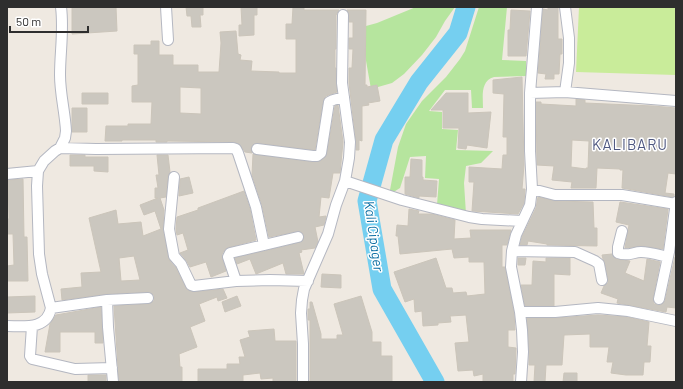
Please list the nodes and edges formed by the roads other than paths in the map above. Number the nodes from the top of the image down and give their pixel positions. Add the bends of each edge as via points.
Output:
1 (61, 7) edge
2 (166, 7) edge
3 (537, 7) edge
4 (565, 7) edge
5 (343, 15) dead end
6 (168, 40) dead end
7 (565, 92) junction
8 (530, 93) junction
9 (344, 97) junction
10 (676, 101) edge
11 (60, 148) junction
12 (257, 149) dead end
13 (38, 171) junction
14 (7, 174) edge
15 (174, 177) dead end
16 (345, 181) junction
17 (532, 189) junction
18 (676, 203) edge
19 (522, 222) junction
20 (622, 232) dead end
21 (298, 237) dead end
22 (264, 245) junction
23 (512, 251) junction
24 (671, 254) edge
25 (602, 280) dead end
26 (236, 281) junction
27 (308, 281) junction
28 (148, 298) dead end
29 (659, 299) dead end
30 (107, 300) junction
31 (51, 308) junction
32 (520, 312) junction
33 (676, 321) edge
34 (7, 326) edge
35 (32, 326) junction
36 (112, 368) junction
37 (113, 382) edge
38 (303, 382) edge
39 (521, 382) edge

1 - 11 street via 63,38 60,74 66,131
2 - 6 street
3 - 8 street
4 - 7 street via 569,62
5 - 9 street
7 - 8 street
7 - 10 street
8 - 17 street
9 - 12 street via 330,102 320,155
9 - 16 street via 350,142
11 - 13 street via 44,161
11 - 22 street via 234,148 251,188
13 - 14 street
13 - 31 street via 39,254
15 - 26 street via 169,229 174,256 184,269 189,282 194,286
16 - 19 street via 469,217
16 - 27 street via 328,234
17 - 18 street via 561,195 622,195
17 - 19 street via 530,205
18 - 24 street
19 - 23 street
20 - 24 street via 618,247 620,254
21 - 22 street
22 - 26 street via 228,255
23 - 25 street via 575,252 599,264
23 - 32 street via 511,266
24 - 29 street
26 - 27 street
27 - 38 street via 300,313
28 - 30 street
30 - 31 street
30 - 36 street
31 - 35 street via 50,315 44,321
32 - 33 street via 598,308
32 - 39 street via 523,352
34 - 35 street
35 - 36 street via 32,359 75,369
36 - 37 street

